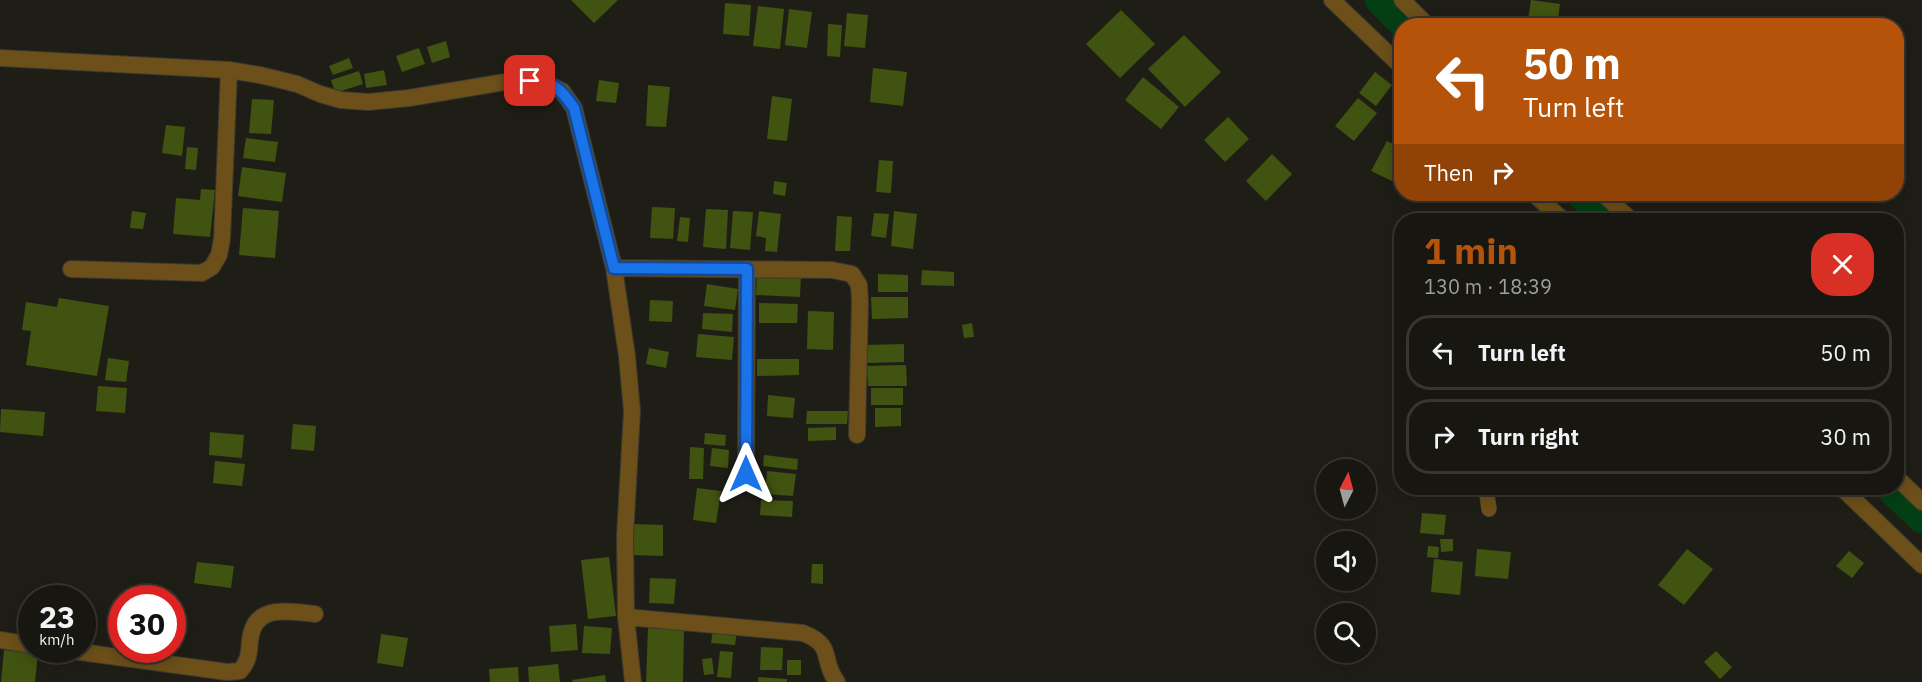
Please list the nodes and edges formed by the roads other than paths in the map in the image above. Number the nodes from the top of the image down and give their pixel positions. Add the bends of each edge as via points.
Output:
1 (1332, 0) edge
2 (1402, 0) edge
3 (1420, 18) edge
4 (0, 58) edge
5 (1394, 59) edge
6 (229, 70) junction
7 (1542, 201) edge
8 (1611, 201) edge
9 (1555, 213) edge
10 (1623, 213) edge
11 (614, 268) junction
12 (71, 269) dead end
13 (747, 269) junction
14 (857, 435) dead end
15 (746, 474) dead end
16 (1904, 485) edge
17 (1487, 495) edge
18 (1849, 495) edge
19 (1922, 502) edge
20 (1489, 509) dead end
21 (1922, 565) edge
22 (315, 614) dead end
23 (626, 617) junction
24 (0, 640) edge
25 (18, 643) edge
26 (96, 654) edge
27 (633, 682) edge
28 (837, 682) edge

1 - 5 street
2 - 3 street
4 - 6 street
6 - 11 street via 278,79 341,100 368,102 518,80 543,82 562,91 577,117
6 - 12 street via 222,239 212,267 202,273 180,274
7 - 9 street
8 - 10 street
11 - 13 street
11 - 23 street via 632,411 625,536
13 - 14 street via 832,270 852,274 859,285
13 - 15 street
16 - 19 street
17 - 20 lane
18 - 21 street
22 - 26 street via 270,613 259,620 252,630 248,662 240,671
23 - 27 street
23 - 28 street via 802,633 816,638 826,650
24 - 25 street

